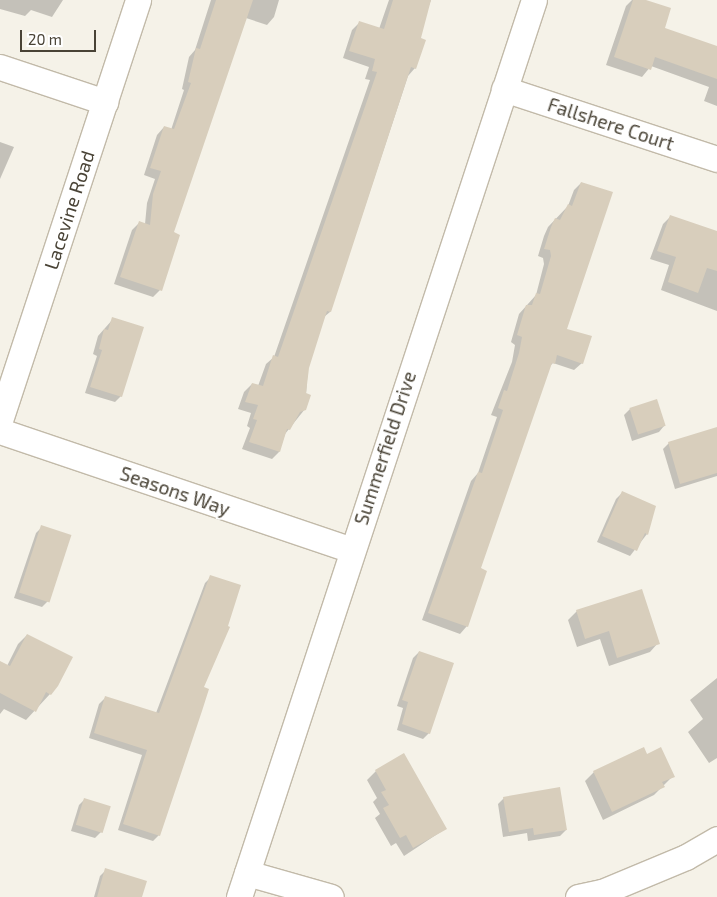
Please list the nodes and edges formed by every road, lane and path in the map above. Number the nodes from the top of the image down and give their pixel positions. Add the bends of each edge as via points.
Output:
1 (138, 0) edge
2 (534, 0) edge
3 (0, 68) edge
4 (504, 89) junction
5 (105, 102) junction
6 (717, 159) edge
7 (0, 420) edge
8 (0, 431) edge
9 (351, 550) junction
10 (717, 839) edge
11 (247, 873) junction
12 (239, 897) edge
13 (331, 897) edge
14 (578, 897) edge

1 - 5 street, Lacevine Road
2 - 4 street, Summerfield Drive
3 - 5 street
4 - 6 street, Fallshere Court
4 - 9 street, Summerfield Drive
5 - 7 street, Lacevine Road
8 - 9 street, Seasons Way
9 - 11 street, Summerfield Drive
10 - 14 street via 628,881
11 - 12 street, Summerfield Drive
11 - 13 street

